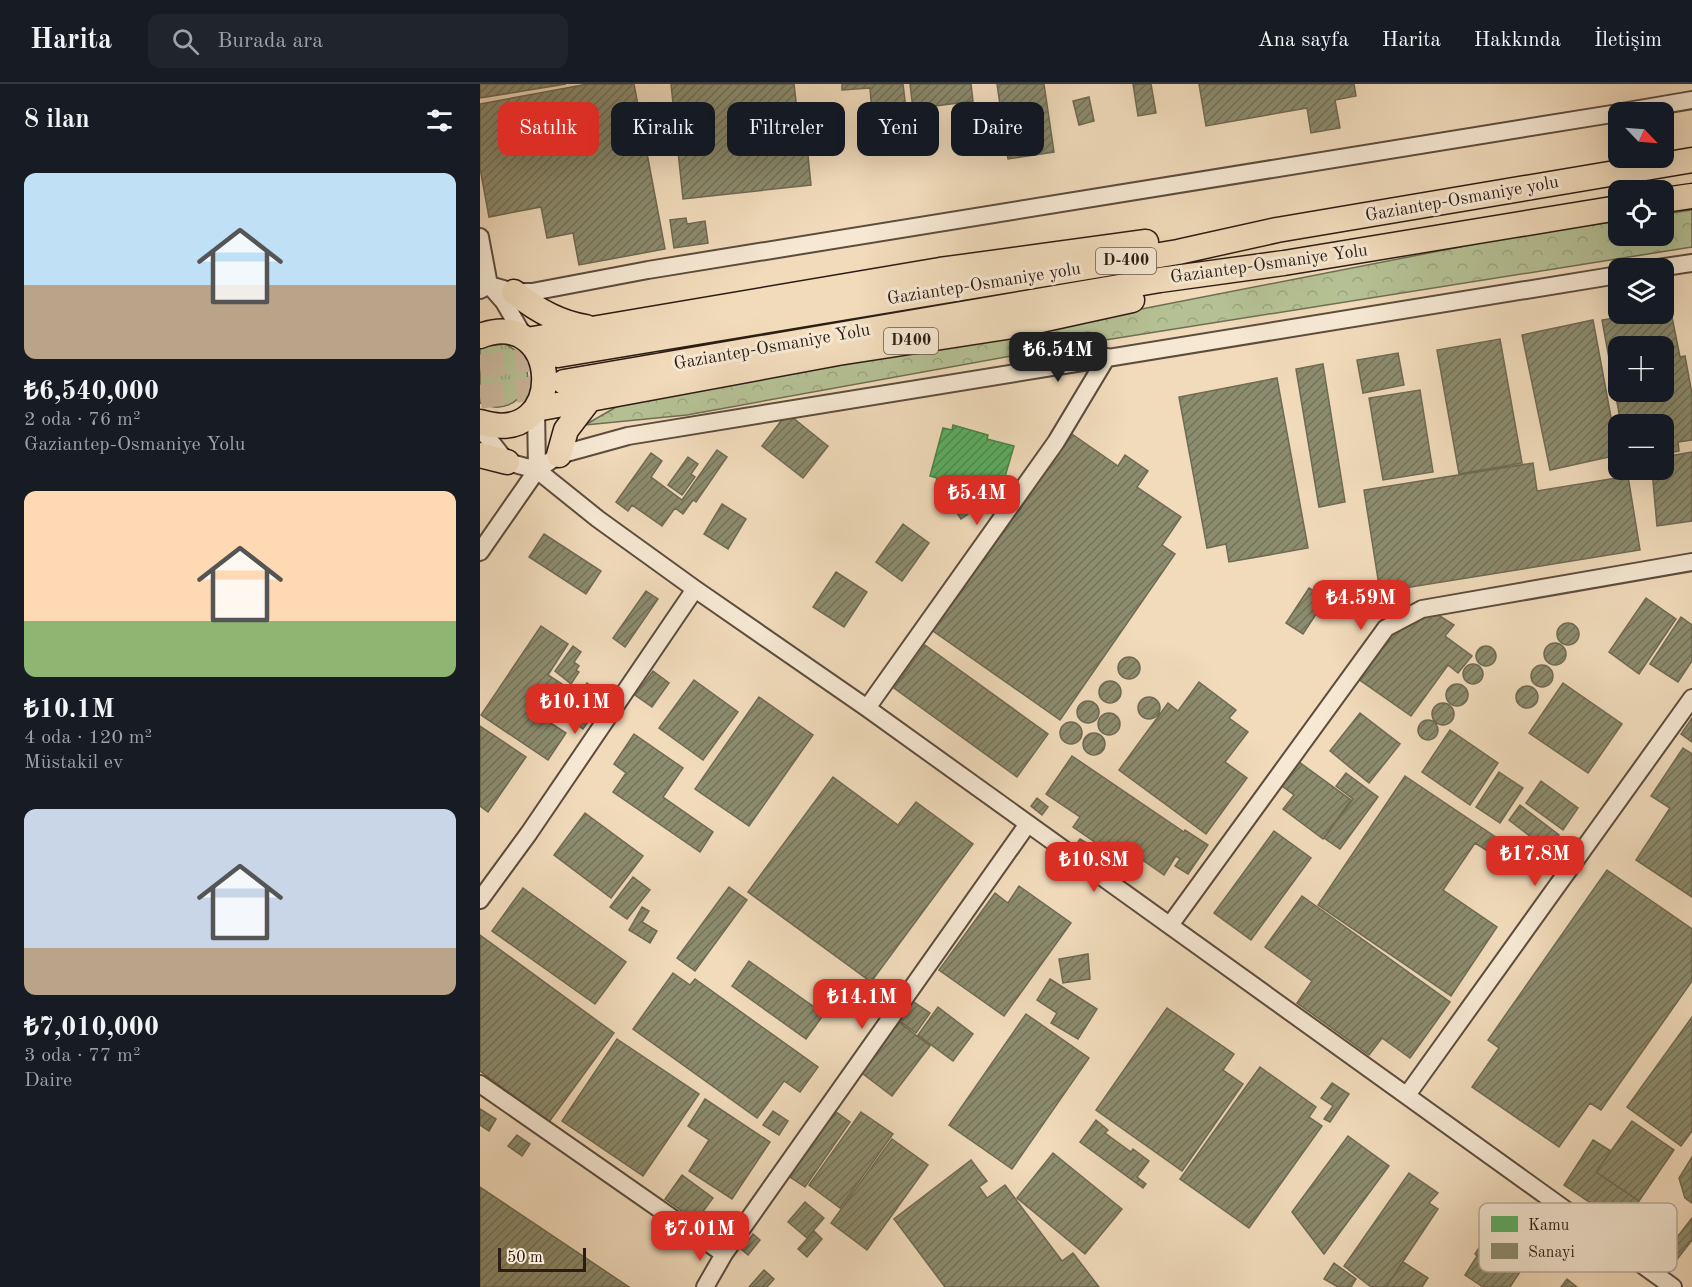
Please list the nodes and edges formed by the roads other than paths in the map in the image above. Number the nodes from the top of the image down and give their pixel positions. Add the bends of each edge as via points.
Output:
1 (1692, 100) edge
2 (1674, 103) edge
3 (1608, 115) edge
4 (1692, 160) edge
5 (1692, 196) edge
6 (1674, 199) edge
7 (1608, 210) edge
8 (1277, 230) junction
9 (480, 237) edge
10 (1284, 263) junction
11 (1692, 263) edge
12 (1674, 266) edge
13 (1608, 277) edge
14 (483, 291) edge
15 (514, 292) junction
16 (591, 328) junction
17 (480, 336) edge
18 (527, 340) junction
19 (558, 354) tunnel mouth
20 (1107, 357) junction
21 (564, 382) tunnel mouth
22 (592, 396) junction
23 (536, 409) junction
24 (480, 422) edge
25 (480, 428) edge
26 (480, 455) edge
27 (559, 455) junction
28 (507, 462) junction
29 (480, 466) edge
30 (537, 470) junction
31 (480, 552) edge
32 (1692, 562) edge
33 (695, 589) junction
34 (1692, 698) edge
35 (867, 708) junction
36 (1027, 825) junction
37 (480, 900) edge
38 (1170, 925) junction
39 (480, 1084) edge
40 (1407, 1095) junction
41 (1557, 1203) edge
42 (724, 1254) junction
43 (1652, 1272) edge
44 (705, 1287) edge
45 (1673, 1287) edge

1 - 2 street
3 - 15 street
4 - 8 highway, Gaziantep-Osmaniye yolu / D-400
5 - 6 highway
7 - 10 highway, Gaziantep-Osmaniye Yolu / D-400
8 - 16 highway via 1066,251
8 - 19 highway, Gaziantep-Osmaniye yolu / D-400 via 1178,252
9 - 14 street
10 - 21 highway, Gaziantep-Osmaniye Yolu / D-400 via 1160,280
10 - 22 highway, D400 via 1018,325
11 - 12 street
13 - 20 street
14 - 15 street
14 - 18 street via 504,302
15 - 16 highway via 531,306 568,324
16 - 18 highway
17 - 18 highway via 505,332
18 - 23 highway via 536,349 546,373 544,392
20 - 27 street via 628,436
20 - 35 street via 1056,442
22 - 23 highway, D400
22 - 27 highway via 566,430
23 - 24 highway, D400 via 510,425
23 - 30 street
25 - 28 street
26 - 28 highway
27 - 30 street
28 - 29 highway
28 - 30 street
30 - 31 street
30 - 33 street
32 - 38 street via 1422,609 1386,628
33 - 35 street
33 - 37 street
34 - 40 street
35 - 36 street
36 - 38 street
36 - 42 street
38 - 40 street
39 - 42 street
40 - 41 street
42 - 44 street
43 - 45 street

